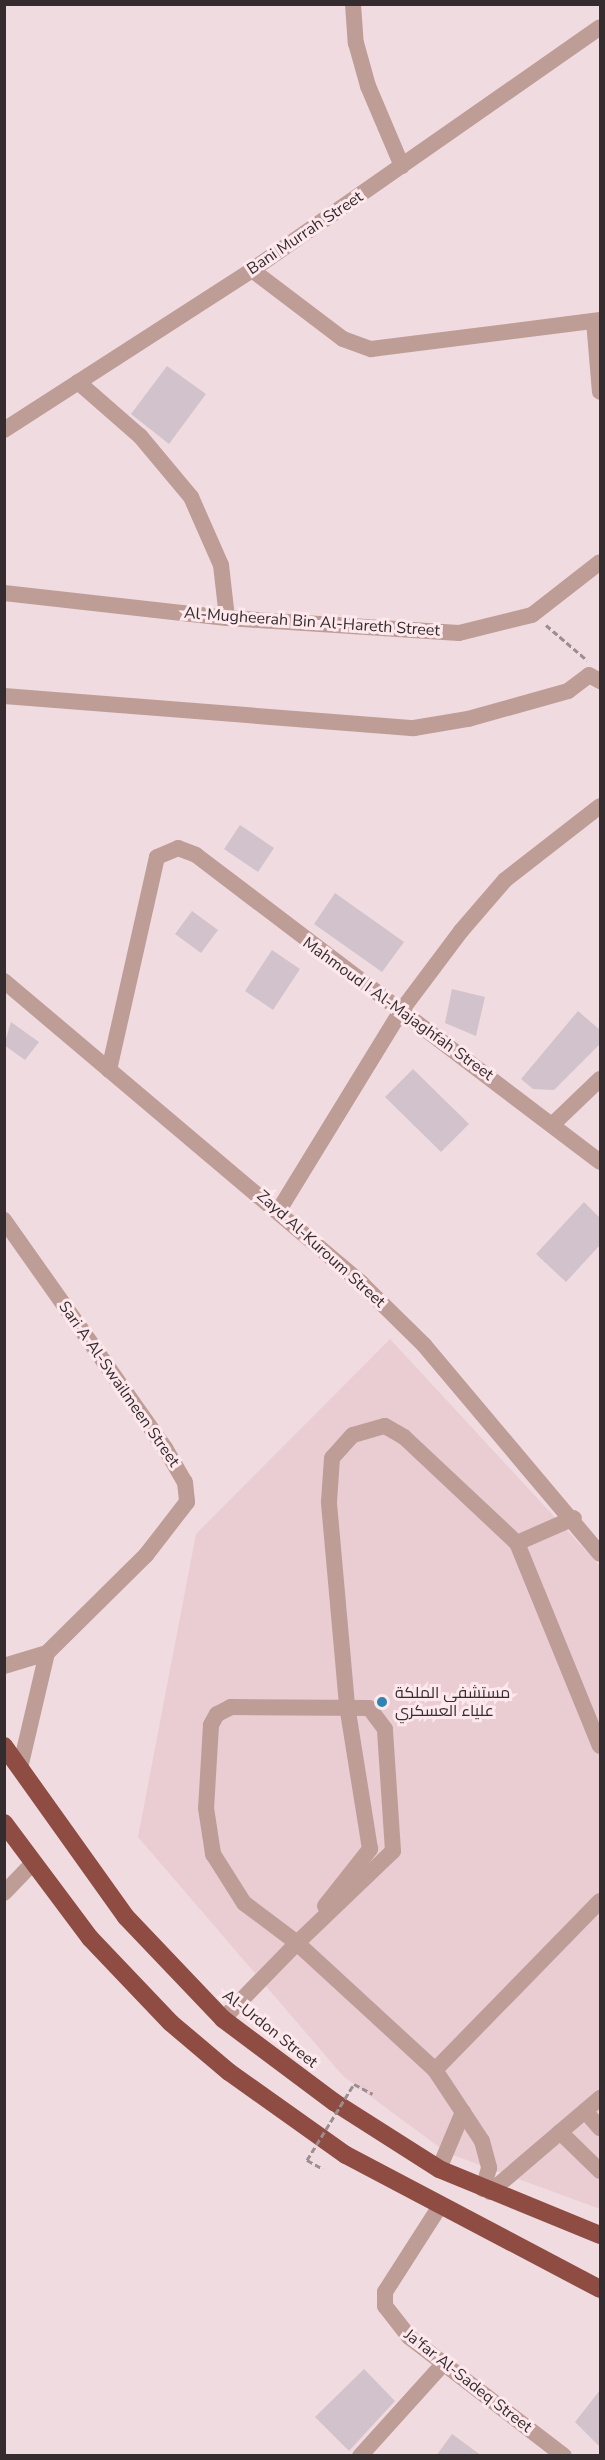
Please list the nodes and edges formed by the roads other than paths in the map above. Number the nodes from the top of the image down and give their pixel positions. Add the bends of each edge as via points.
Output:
1 (353, 4) edge
2 (600, 27) edge
3 (402, 166) junction
4 (252, 270) junction
5 (597, 320) edge
6 (78, 382) junction
7 (600, 392) edge
8 (4, 430) edge
9 (600, 562) edge
10 (4, 593) edge
11 (227, 618) junction
12 (595, 678) edge
13 (4, 696) edge
14 (600, 806) edge
15 (4, 981) edge
16 (401, 1011) junction
17 (109, 1070) junction
18 (600, 1079) edge
19 (553, 1124) junction
20 (600, 1162) edge
21 (279, 1210) junction
22 (4, 1220) edge
23 (574, 1518) junction
24 (517, 1543) junction
25 (600, 1554) edge
26 (47, 1653) junction
27 (4, 1665) edge
28 (346, 1705) junction
29 (4, 1746) edge
30 (600, 1746) edge
31 (20, 1768) junction
32 (4, 1822) edge
33 (33, 1863) junction
34 (4, 1893) edge
35 (600, 1901) edge
36 (297, 1943) junction
37 (223, 2019) junction
38 (435, 2070) junction
39 (600, 2098) edge
40 (585, 2111) junction
41 (463, 2112) junction
42 (600, 2128) edge
43 (561, 2132) junction
44 (440, 2169) junction
45 (600, 2171) edge
46 (487, 2190) junction
47 (440, 2206) junction
48 (600, 2235) edge
49 (600, 2289) edge
50 (443, 2364) junction
51 (360, 2456) edge
52 (564, 2456) edge

1 - 3 street via 356,43 368,86
2 - 3 street, Bani Murrah Street
3 - 4 street, Bani Murrah Street
4 - 5 street via 343,339 371,349
4 - 6 street, Bani Murrah Street
5 - 7 street
6 - 8 street, Bani Murrah Street
6 - 11 street via 140,436 191,497 220,565
9 - 11 street, Al-Mugheerah Bin Al-Hareth Street via 532,615 459,633
10 - 11 street, Al-Mugheerah Bin Al-Hareth Street
12 - 13 street via 568,691 468,720 414,728
14 - 16 street via 505,880
15 - 17 street, Zayd Al-Kuroum Street
16 - 17 street, Mahmoud I Al-Majaghfah Street via 196,855 178,848 157,857
16 - 19 street, Mahmoud I Al-Majaghfah Street
16 - 21 street
17 - 21 street, Zayd Al-Kuroum Street
18 - 19 street
19 - 20 street, Mahmoud I Al-Majaghfah Street
21 - 23 street, Zayd Al-Kuroum Street via 424,1345
22 - 26 street, Sari A Al-Swailmeen Street via 165,1448 187,1492 187,1502 146,1555
23 - 24 street
23 - 25 street, Zayd Al-Kuroum Street
24 - 28 street via 466,1490 394,1432 370,1427 343,1443 332,1458 329,1502
24 - 30 street
26 - 27 street, Sari A Al-Swailmeen Street
26 - 31 street
28 - 36 street via 370,1850
28 - 36 street via 369,1708 382,1719 396,1839 375,1872
28 - 36 street via 231,1707 218,1713 212,1725 206,1808 213,1854 244,1903
29 - 31 highway, Al-Urdon Street
31 - 37 highway, Al-Urdon Street via 126,1917
32 - 33 highway
33 - 34 street
33 - 47 highway via 90,1938 171,2023 283,2112
35 - 38 street
36 - 37 street
36 - 38 street
37 - 44 highway, Al-Urdon Street via 334,2102
38 - 41 street
39 - 40 street
40 - 42 street
40 - 43 street
41 - 44 street
41 - 46 street via 487,2155
43 - 45 street
43 - 46 street
44 - 46 highway, Al-Urdon Street
46 - 48 highway, Al-Urdon Street
47 - 49 highway
47 - 50 street, Ja'far Al-Sadeq Street via 385,2292 384,2306 393,2322
50 - 51 street
50 - 52 street, Ja'far Al-Sadeq Street

